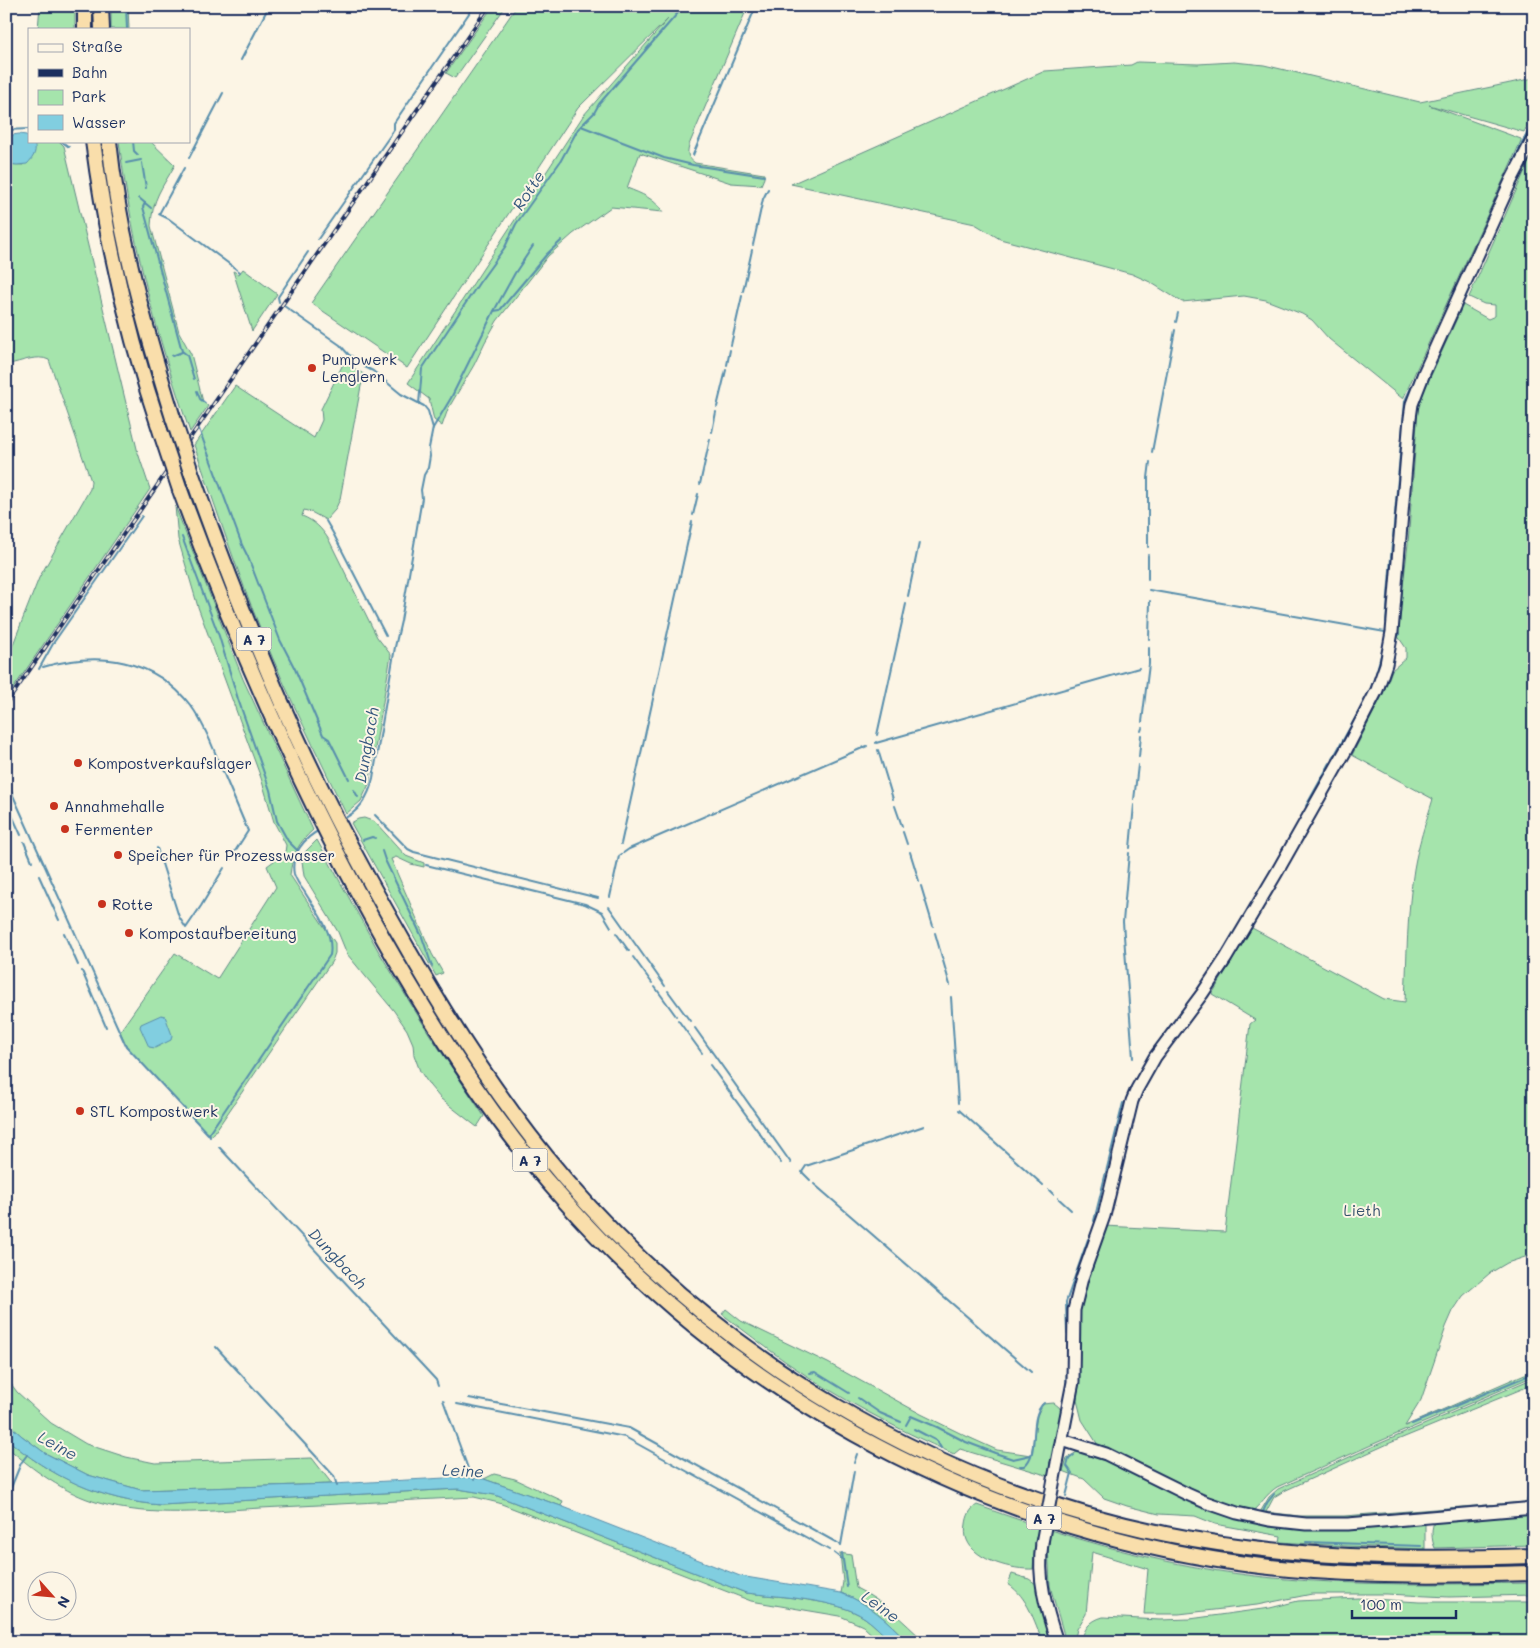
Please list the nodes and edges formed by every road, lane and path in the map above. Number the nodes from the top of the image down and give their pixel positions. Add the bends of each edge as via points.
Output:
1 (85, 6) edge
2 (102, 6) edge
3 (85, 28) edge
4 (102, 28) edge
5 (1534, 137) edge
6 (93, 142) edge
7 (109, 142) edge
8 (1062, 1440) junction
9 (1534, 1508) edge
10 (1534, 1556) edge
11 (1534, 1573) edge
12 (1057, 1642) edge

1 - 3 highway
2 - 4 highway
5 - 8 main road via 1511,181 1412,404 1392,632 1377,690 1346,750 1230,950 1152,1063 1132,1101 1104,1216 1076,1304 1073,1382
6 - 11 highway, A 7, bridge via 103,212 121,292 162,436 214,583 313,809 386,944 448,1047 505,1128 558,1195 623,1263 696,1328 754,1372 828,1420 884,1451 971,1491 1059,1523 1150,1547 1212,1559 1306,1570 1399,1574
7 - 10 highway, A 7, bridge via 132,270 173,418 251,631 328,802 395,928 463,1040 510,1109 567,1181 634,1252 706,1316 837,1407 921,1451 1006,1488 1165,1534 1232,1545 1341,1556
8 - 9 main road via 1106,1454 1205,1502 1269,1520 1348,1524
8 - 12 main road, bridge via 1042,1543 1040,1576

